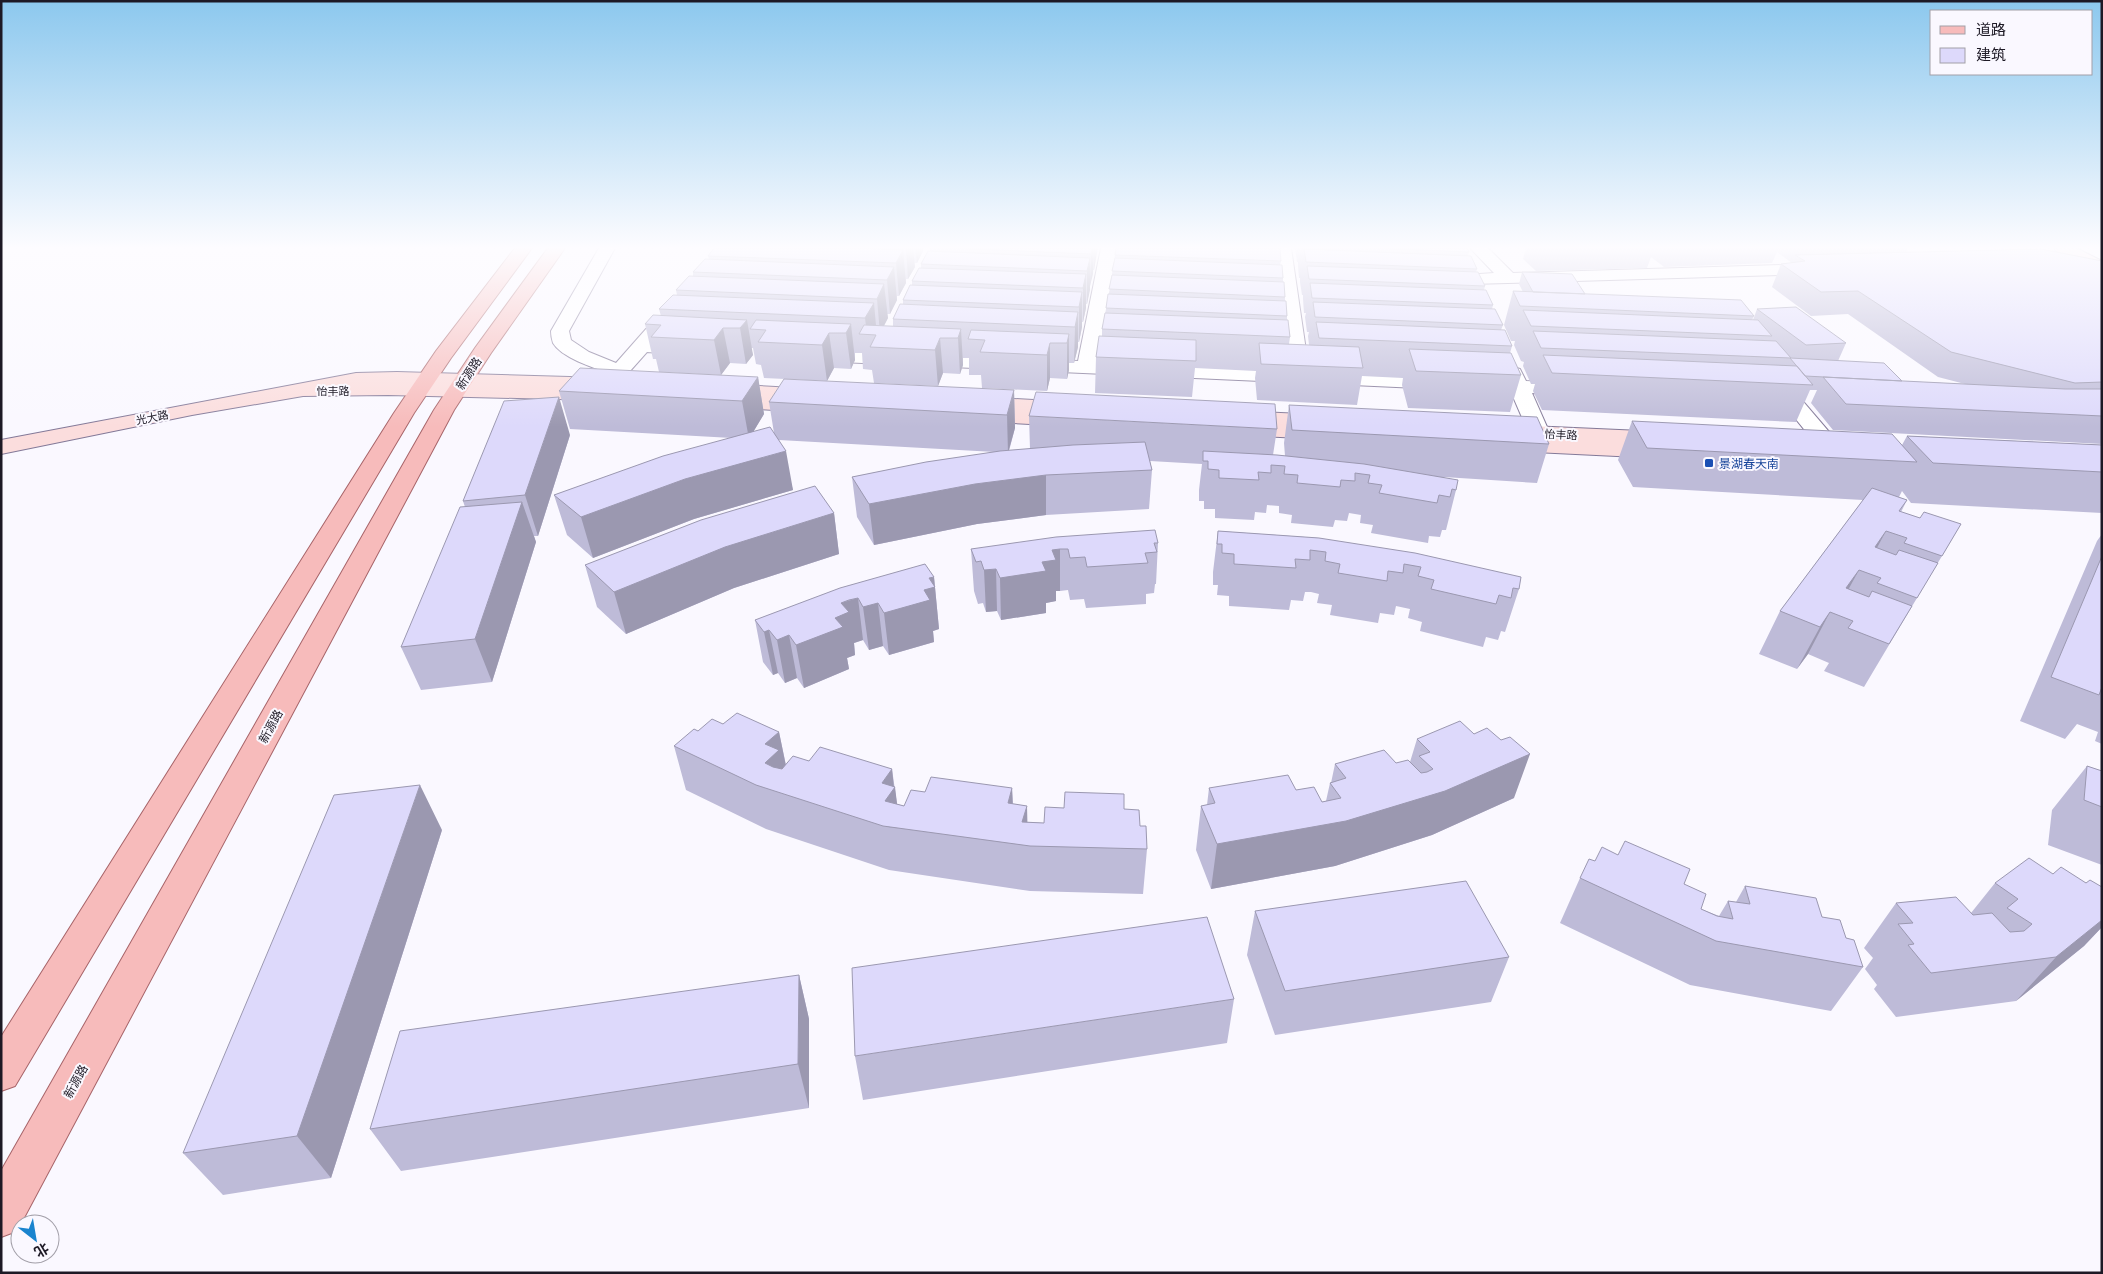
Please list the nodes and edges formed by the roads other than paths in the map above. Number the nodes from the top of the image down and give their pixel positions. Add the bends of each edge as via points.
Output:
1 (479, 307) edge
2 (515, 307) edge
3 (573, 307) edge
4 (1099, 307) edge
5 (1291, 307) edge
6 (666, 318) edge
7 (642, 346) junction
8 (711, 350) edge
9 (801, 354) edge
10 (1505, 356) edge
11 (1087, 367) junction
12 (1767, 370) edge
13 (1300, 377) junction
14 (424, 384) junction
15 (460, 385) junction
16 (617, 386) junction
17 (1518, 387) junction
18 (303, 390) joint
19 (1587, 390) edge
20 (707, 395) edge
21 (1762, 398) edge
22 (1791, 399) junction
23 (834, 402) edge
24 (958, 408) edge
25 (1086, 415) edge
26 (1220, 422) edge
27 (1339, 428) edge
28 (1492, 436) edge
29 (1542, 439) junction
30 (1683, 446) edge
31 (1, 447) edge
32 (1806, 453) edge
33 (1, 1073) edge
34 (1, 1215) edge

1 - 14 main road
2 - 15 main road, 新源路
3 - 16 street via 560,331 562,342 596,364
4 - 11 street
5 - 13 street
6 - 7 street
7 - 8 street
7 - 16 street
9 - 11 street via 885,349
10 - 17 street
11 - 13 street
12 - 22 street
13 - 17 street
14 - 15 street, 怡丰路
14 - 18 street, 怡丰路
14 - 33 main road
15 - 16 street, 怡丰路
15 - 34 main road, 新源路
17 - 19 street
17 - 29 street
18 - 31 street, 光大路
20 - 23 street
21 - 22 street
22 - 32 street via 1848,455
24 - 25 street
26 - 27 street
28 - 29 street, 怡丰路
29 - 30 street, 怡丰路

